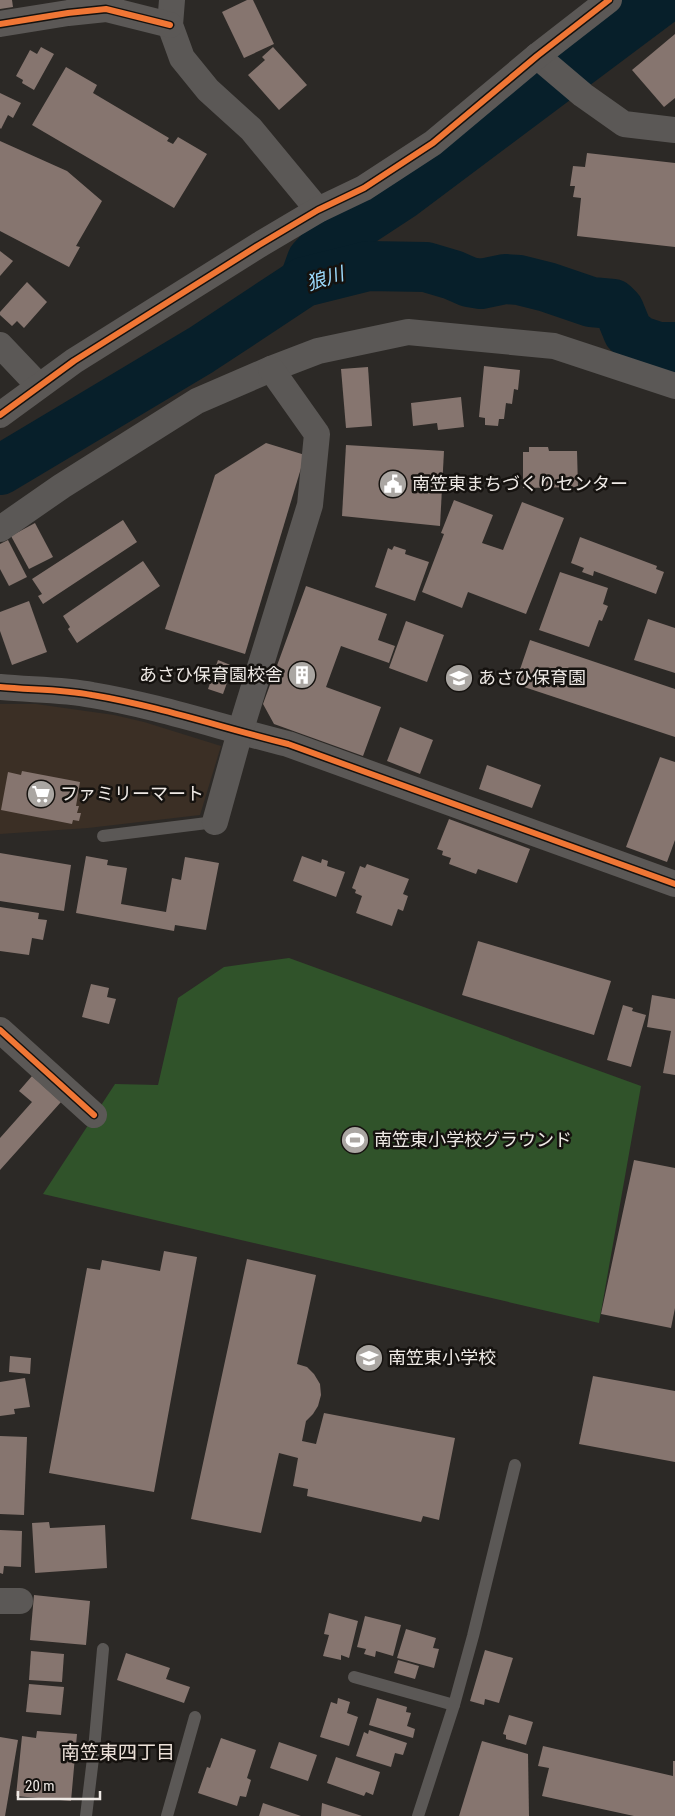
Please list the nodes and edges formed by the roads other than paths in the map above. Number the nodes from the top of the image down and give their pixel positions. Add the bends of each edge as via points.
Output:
1 (609, 0) edge
2 (86, 5) edge
3 (171, 13) edge
4 (0, 24) edge
5 (537, 56) junction
6 (675, 130) edge
7 (318, 210) junction
8 (0, 345) edge
9 (271, 369) junction
10 (39, 386) junction
11 (675, 386) edge
12 (0, 415) edge
13 (0, 529) edge
14 (0, 687) edge
15 (240, 732) junction
16 (215, 822) joint
17 (104, 836) dead end
18 (675, 884) edge
19 (0, 1030) edge
20 (94, 1115) dead end
21 (515, 1465) dead end
22 (103, 1649) dead end
23 (354, 1676) dead end
24 (454, 1705) junction
25 (195, 1717) dead end
26 (86, 1816) edge
27 (167, 1816) edge
28 (418, 1816) edge

1 - 5 street
2 - 3 street
2 - 4 street
3 - 7 street via 182,58 208,90 251,129
5 - 6 street via 582,95 624,124
5 - 7 street via 433,143 364,188
7 - 10 street
8 - 10 street
9 - 11 street via 318,352 408,332 554,346
9 - 13 street via 197,401
9 - 15 street via 317,434 310,505
10 - 12 street
14 - 15 street via 90,694 183,714
15 - 16 street
15 - 18 street via 288,744
16 - 17 lane
19 - 20 street
21 - 24 lane
22 - 26 lane
23 - 24 lane
24 - 28 lane
25 - 27 lane

